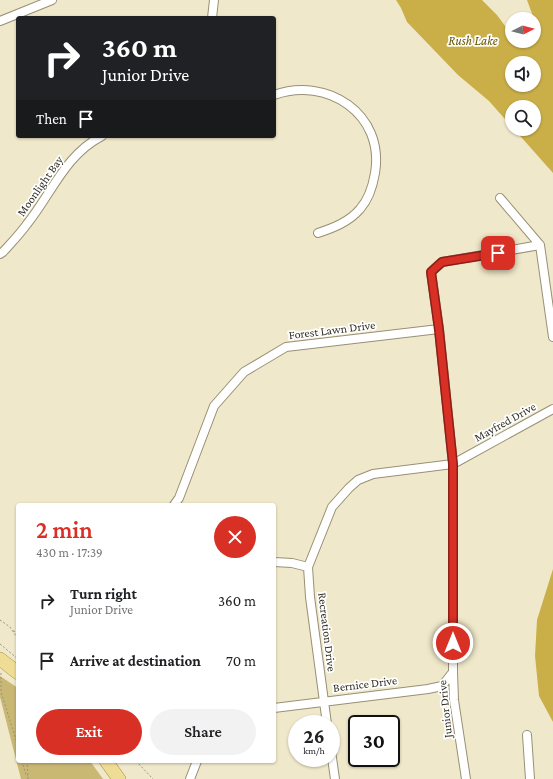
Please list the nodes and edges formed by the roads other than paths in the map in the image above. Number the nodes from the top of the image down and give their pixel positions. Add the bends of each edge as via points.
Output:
1 (52, 0) edge
2 (214, 0) edge
3 (212, 16) edge
4 (0, 21) edge
5 (276, 94) edge
6 (98, 138) edge
7 (500, 198) dead end
8 (318, 233) dead end
9 (540, 245) junction
10 (0, 254) edge
11 (439, 330) junction
12 (553, 337) edge
13 (553, 409) edge
14 (453, 464) junction
15 (175, 503) edge
16 (276, 562) edge
17 (308, 567) junction
18 (1, 659) edge
19 (16, 671) edge
20 (453, 672) junction
21 (324, 701) junction
22 (276, 708) edge
23 (326, 715) edge
24 (527, 735) dead end
25 (107, 763) edge
26 (196, 763) edge
27 (333, 767) edge
28 (119, 779) edge
29 (190, 779) edge
30 (335, 779) edge
31 (466, 779) edge
32 (530, 779) edge

1 - 4 street
2 - 3 street
5 - 8 street via 287,90 309,90 334,96 351,106 367,125 375,148 376,166 373,181 360,209 341,224
6 - 10 street, Moonlight Bay via 66,166 28,224
7 - 9 street
9 - 11 street, Junior Drive via 442,262 436,267 431,272
9 - 12 street
11 - 14 street, Junior Drive
11 - 15 street, Forest Lawn Drive via 286,347 244,372 214,406
13 - 14 street, Mayfred Drive
14 - 17 street, Mayfred Drive via 373,474 358,480 332,507
14 - 20 street, Junior Drive
16 - 17 street
17 - 21 street, Recreation Drive
18 - 19 main road
20 - 21 street, Bernice Drive via 442,686
20 - 31 street, Junior Drive via 454,700
21 - 22 street, Bernice Drive
21 - 23 street, Recreation Drive
24 - 32 street
25 - 28 main road
26 - 29 street
27 - 30 street

